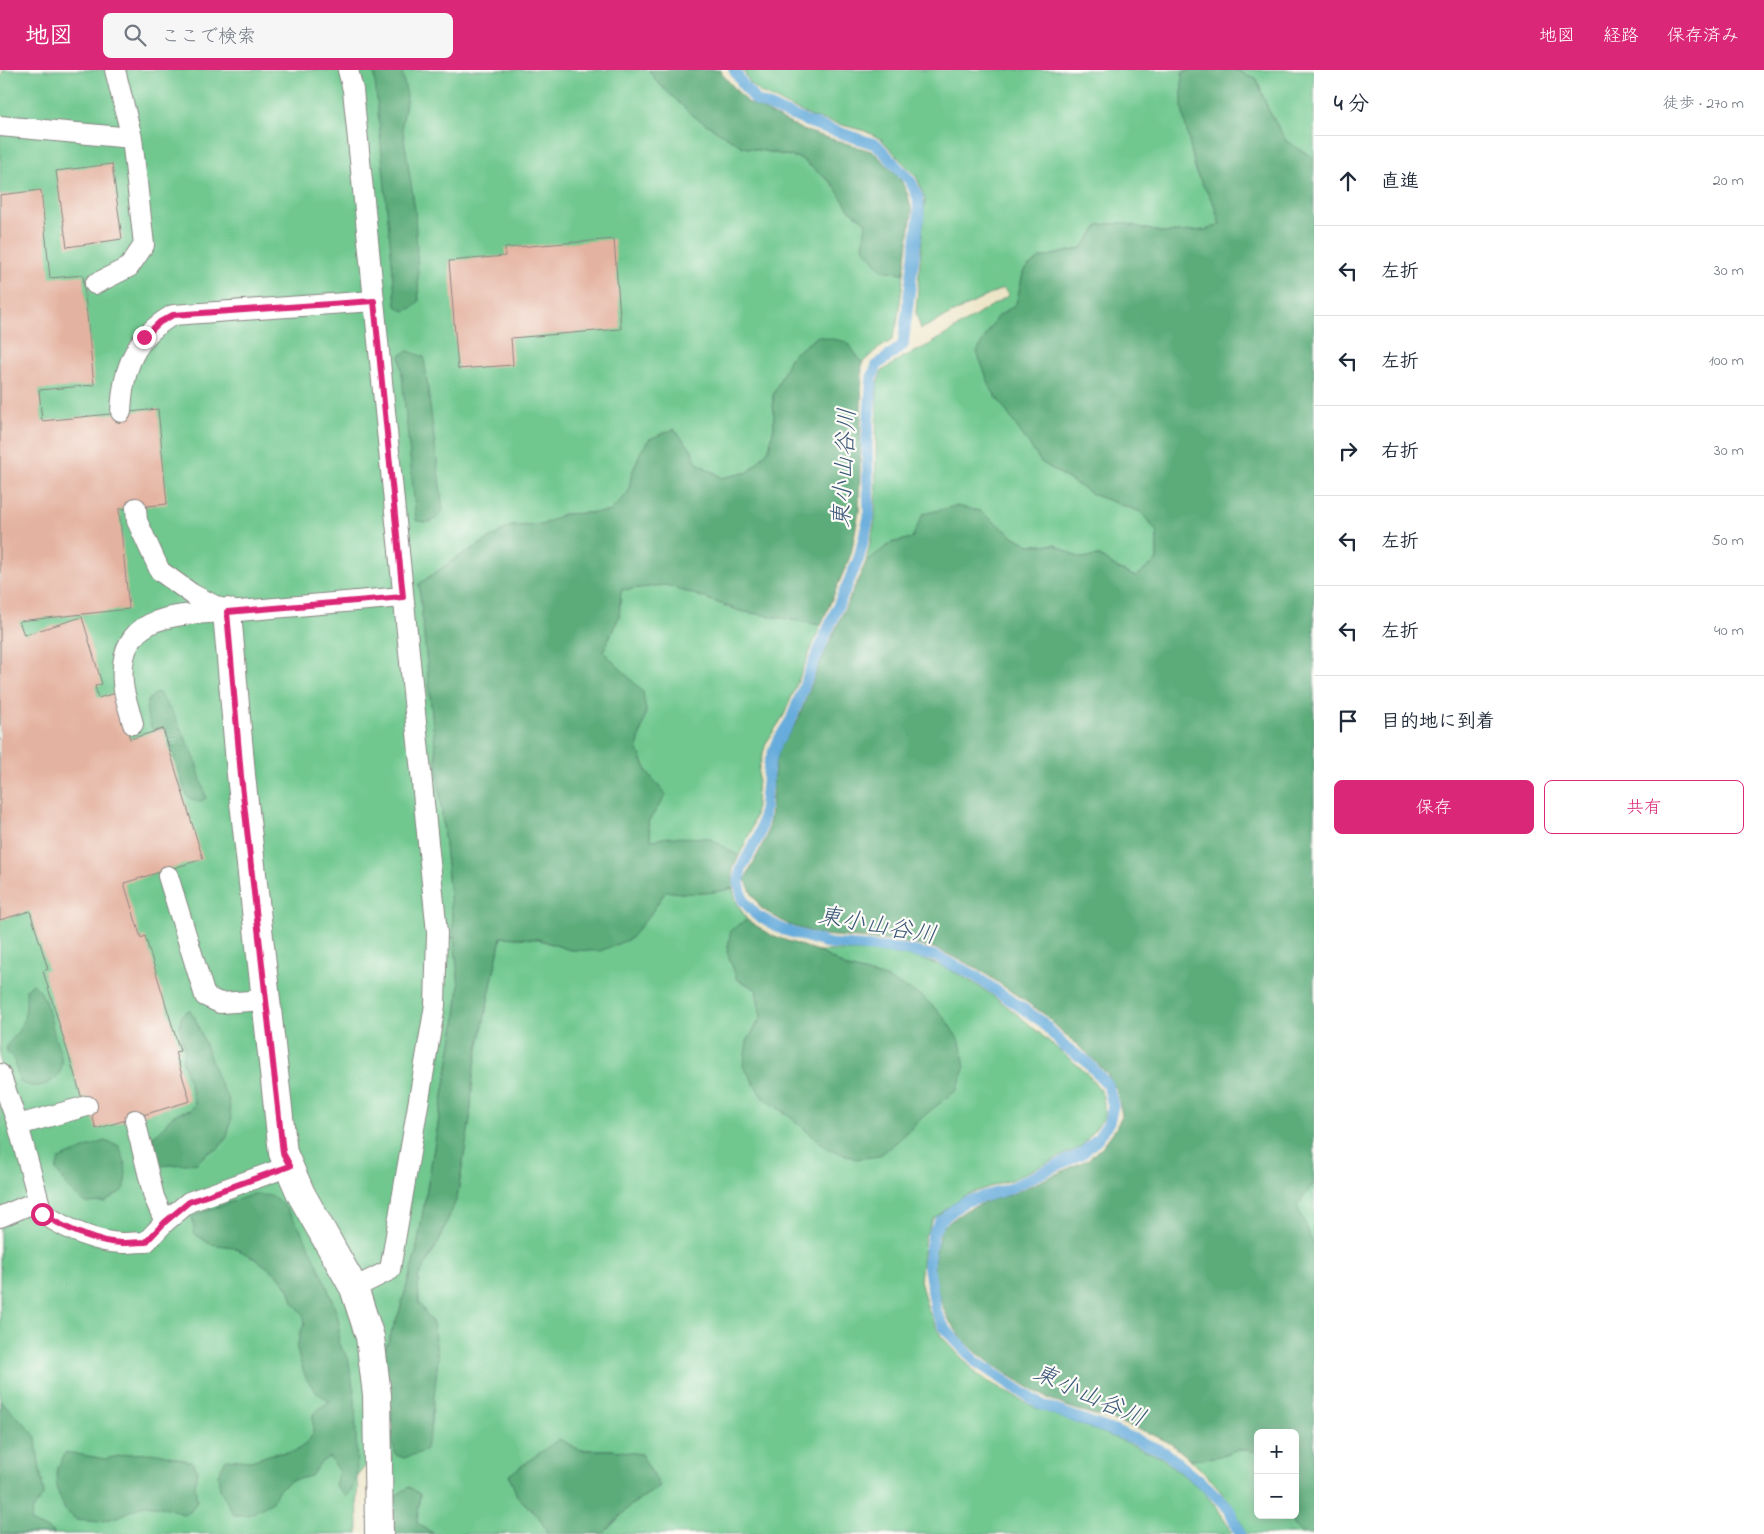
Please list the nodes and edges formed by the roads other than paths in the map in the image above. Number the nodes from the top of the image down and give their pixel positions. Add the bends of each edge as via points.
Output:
1 (115, 70) edge
2 (348, 70) edge
3 (0, 126) edge
4 (132, 138) junction
5 (95, 284) dead end
6 (374, 301) junction
7 (120, 412) dead end
8 (136, 508) dead end
9 (403, 597) junction
10 (227, 612) junction
11 (133, 724) dead end
12 (168, 876) dead end
13 (266, 1000) junction
14 (0, 1074) edge
15 (88, 1106) dead end
16 (135, 1120) dead end
17 (18, 1125) junction
18 (290, 1166) junction
19 (38, 1202) junction
20 (0, 1216) edge
21 (165, 1222) junction
22 (354, 1288) junction
23 (379, 1534) edge

1 - 4 lane
2 - 6 lane via 353,90
3 - 4 lane
4 - 5 lane via 144,245 129,268
6 - 7 lane via 173,315 144,337 131,359 122,387
6 - 9 lane
8 - 10 lane via 137,521 160,571 192,594
9 - 10 lane
9 - 22 lane via 437,933 435,1005 390,1270
10 - 11 lane via 173,616 145,626 130,640 124,658 123,683
10 - 13 street
12 - 13 lane via 205,996 220,1003
13 - 18 street via 283,1153
14 - 17 lane
15 - 17 lane
16 - 21 lane via 154,1197
17 - 19 lane
18 - 21 lane via 189,1202
18 - 22 street via 301,1194
19 - 20 lane
19 - 21 lane via 42,1214 62,1226 121,1243 146,1242
22 - 23 street via 370,1337 377,1395

